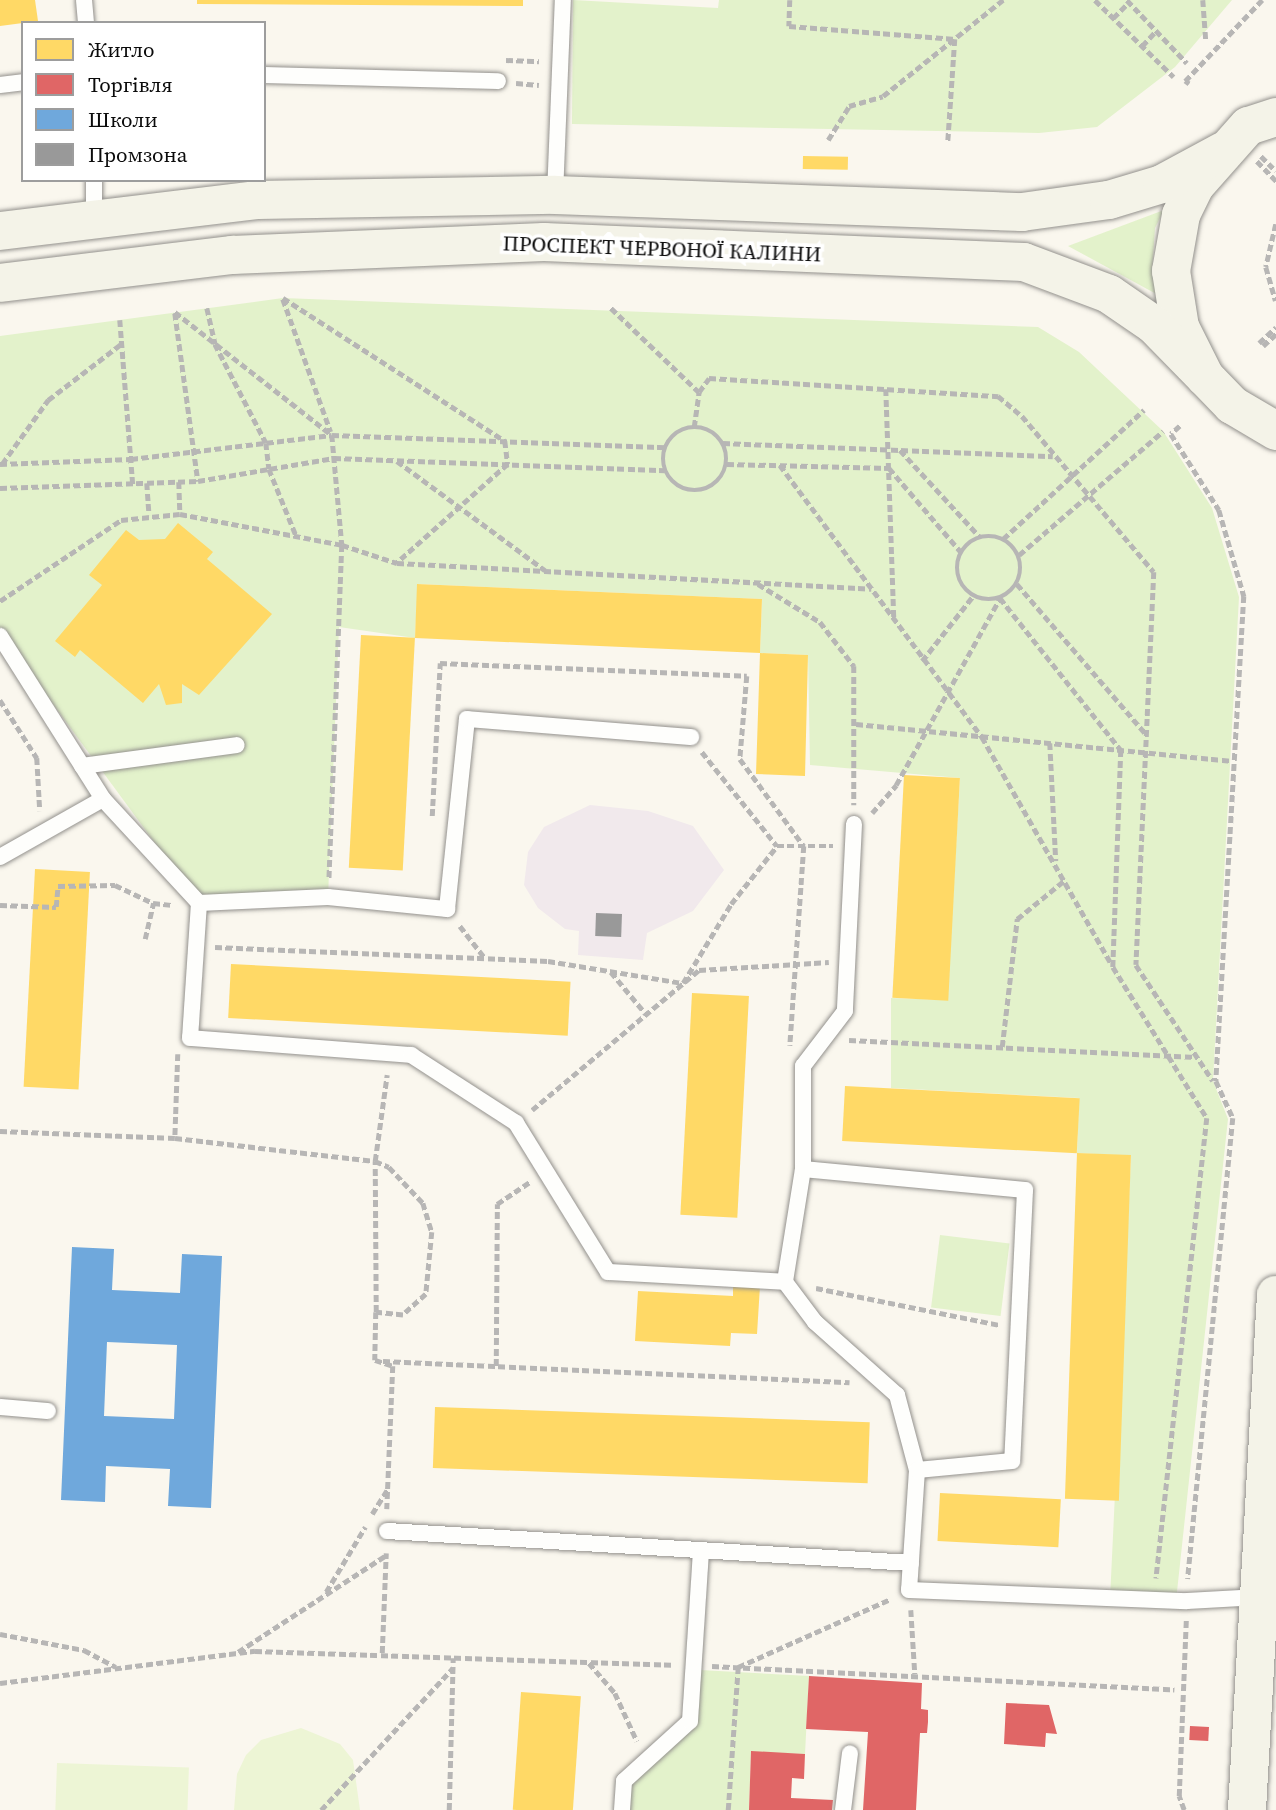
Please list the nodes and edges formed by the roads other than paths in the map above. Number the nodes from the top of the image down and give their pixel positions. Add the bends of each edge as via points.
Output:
1 (84, 0) edge
2 (562, 0) edge
3 (86, 21) edge
4 (266, 75) edge
5 (498, 81) road end
6 (21, 82) edge
7 (0, 85) edge
8 (1276, 91) edge
9 (1252, 141) edge
10 (94, 182) edge
11 (555, 195) junction
12 (94, 219) junction
13 (0, 230) edge
14 (0, 283) edge
15 (1205, 377) junction
16 (1232, 405) junction
17 (1276, 431) edge
18 (1276, 463) edge
19 (0, 636) edge
20 (691, 737) road end
21 (237, 745) dead end
22 (82, 766) junction
23 (103, 799) junction
24 (854, 824) road end
25 (0, 857) edge
26 (191, 905) junction
27 (803, 1169) junction
28 (785, 1282) junction
29 (1276, 1294) edge
30 (0, 1407) edge
31 (48, 1411) dead end
32 (917, 1470) junction
33 (387, 1531) road end
34 (701, 1551) junction
35 (911, 1563) junction
36 (1259, 1597) junction
37 (850, 1753) dead end
38 (622, 1810) edge
39 (843, 1810) edge
40 (1247, 1810) edge

1 - 3 lane
2 - 11 lane
4 - 5 lane
6 - 7 lane
8 - 9 main road
9 - 11 main road via 1136,192 1022,212
9 - 15 main road via 1181,215 1171,271 1180,327
10 - 12 lane
11 - 12 main road via 258,200
12 - 13 main road
14 - 15 main road, ПРОСПЕКТ ЧЕРВОНОЇ КАЛИНИ via 232,255 544,242 1024,262 1108,294 1154,325
15 - 16 main road, ПРОСПЕКТ ЧЕРВОНОЇ КАЛИНИ
16 - 17 main road
16 - 18 main road
19 - 22 lane
20 - 26 lane via 467,719 447,909 328,897
21 - 22 lane
22 - 23 lane
23 - 25 lane
23 - 26 lane
24 - 27 lane via 845,1011 803,1066
26 - 28 lane via 196,946 190,1038 411,1055 516,1123 608,1272
27 - 28 lane
27 - 32 lane via 1025,1190 1012,1461
28 - 32 lane via 815,1322 898,1395
29 - 36 main road
30 - 31 lane
32 - 35 lane
33 - 34 lane
34 - 35 lane
34 - 38 lane via 690,1721 624,1781
35 - 36 lane via 909,1590 1186,1601
36 - 40 main road
37 - 39 lane

